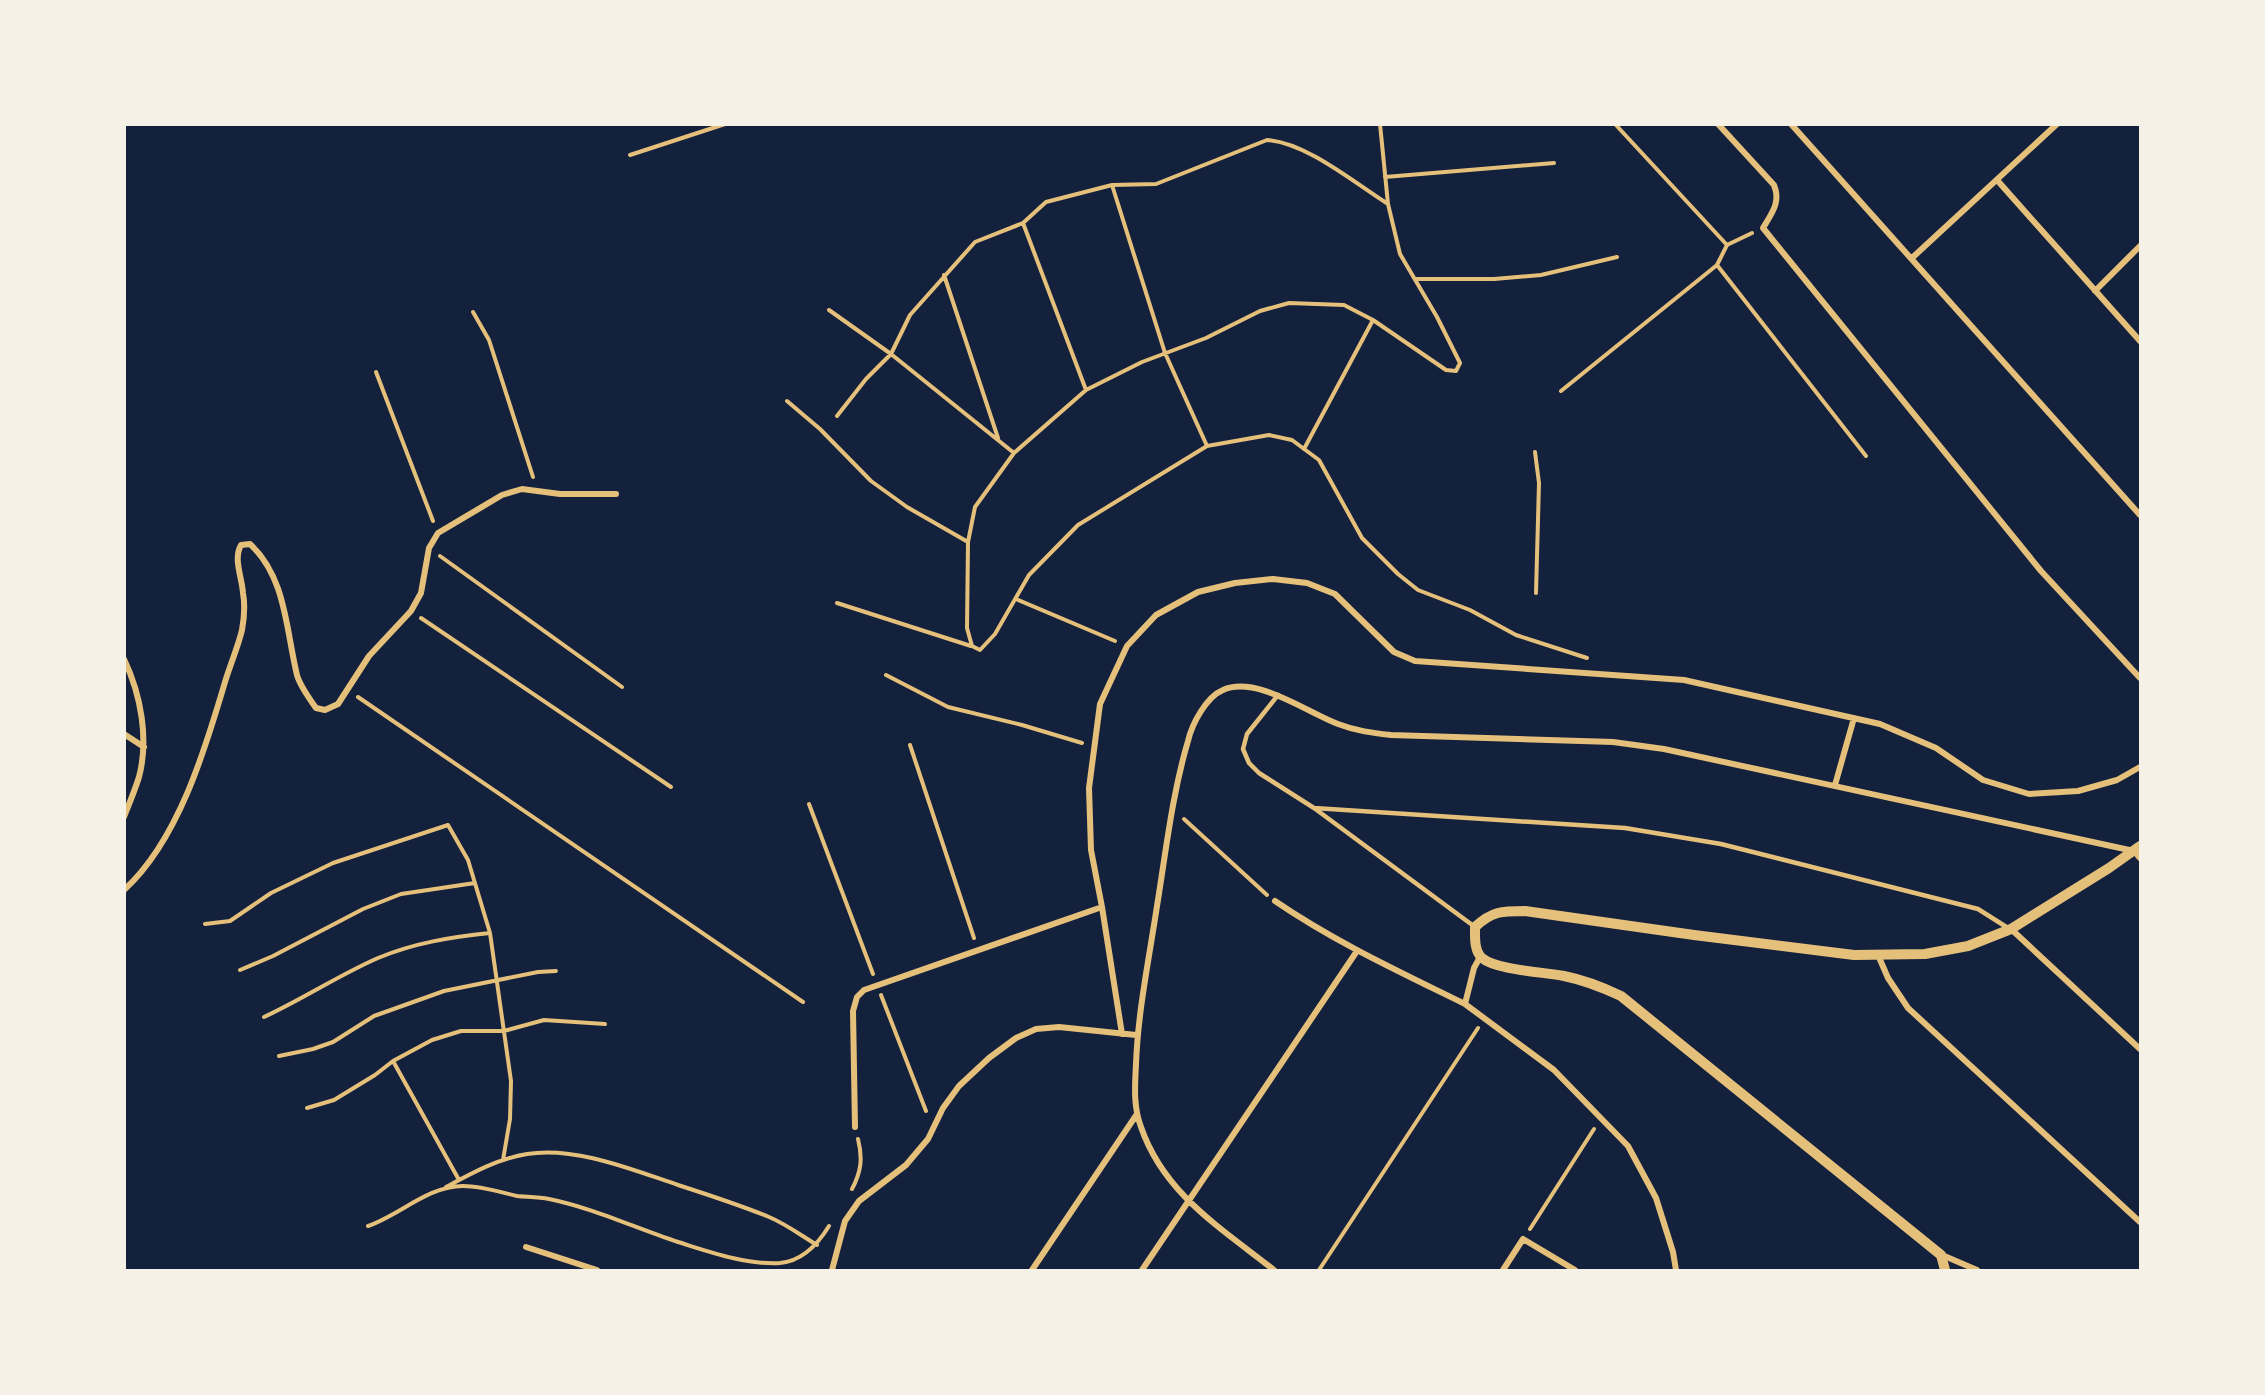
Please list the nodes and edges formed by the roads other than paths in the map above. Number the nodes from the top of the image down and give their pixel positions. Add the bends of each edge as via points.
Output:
1 (1718, 124) edge
2 (1791, 124) edge
3 (2057, 124) edge
4 (1996, 180) junction
5 (2140, 246) edge
6 (1912, 258) junction
7 (2095, 291) junction
8 (2140, 341) edge
9 (616, 494) dead end
10 (2140, 515) edge
11 (124, 659) edge
12 (2140, 678) edge
13 (1278, 695) junction
14 (1854, 718) junction
15 (124, 734) edge
16 (144, 747) junction
17 (2140, 767) edge
18 (1835, 785) junction
19 (1314, 808) junction
20 (124, 817) edge
21 (2138, 852) edge
22 (124, 890) edge
23 (1275, 901) road end
24 (1102, 907) junction
25 (1475, 927) junction
26 (2011, 929) junction
27 (1357, 951) junction
28 (1878, 955) junction
29 (1480, 957) junction
30 (1465, 1004) junction
31 (1122, 1034) junction
32 (1136, 1035) junction
33 (2140, 1049) edge
34 (1137, 1114) junction
35 (855, 1127) road end
36 (1187, 1201) junction
37 (2140, 1222) edge
38 (526, 1247) dead end
39 (1941, 1255) junction
40 (597, 1270) edge
41 (832, 1270) edge
42 (1032, 1270) edge
43 (1142, 1270) edge
44 (1274, 1270) edge
45 (1503, 1270) edge
46 (1575, 1270) edge
47 (1676, 1270) edge
48 (1945, 1270) edge
49 (1977, 1270) edge

1 - 12 street via 1778,194 1778,202 1763,228 2041,571
2 - 6 street
3 - 4 street
4 - 6 street
4 - 7 street
5 - 7 street
6 - 10 street
7 - 8 street
9 - 22 street via 522,489 502,495 438,533 429,548 421,593 411,611 369,656 338,704 325,710 316,708 298,677 272,571 250,544 241,544 237,552 244,595 242,629 216,718 161,846
11 - 16 street via 132,676
13 - 18 street via 1360,731 1613,742
13 - 19 lane via 1247,734 1243,749 1259,773
13 - 32 street via 1245,687 1223,690 1206,704 1188,739
14 - 17 street via 1880,724 1936,748 1983,780 2029,794 2078,791 2116,780
14 - 18 street
14 - 24 street via 1684,680 1414,661 1394,652 1335,594 1306,583 1273,579 1198,592 1156,615 1126,646 1100,704 1089,788 1091,850
15 - 16 street
16 - 20 street via 139,777
18 - 21 street
19 - 25 lane
19 - 26 lane via 1624,828 1720,844 1978,909
21 - 26 street
23 - 27 street
24 - 31 street
24 - 35 street via 864,990 853,1011
25 - 28 street via 1486,916 1525,911 1694,936
25 - 29 street
26 - 28 street via 1968,946
26 - 33 street
27 - 30 street
27 - 36 street
28 - 37 street via 1908,1008
29 - 30 street
29 - 39 street via 1492,965 1595,984 1621,996
30 - 47 street via 1554,1070 1628,1146 1656,1198
31 - 32 street
31 - 41 street via 1059,1027 1036,1029 989,1058 959,1086 928,1139 906,1165 859,1201 845,1221
32 - 34 street
34 - 36 street via 1159,1167
34 - 42 street
36 - 43 street
36 - 44 street
38 - 40 street
39 - 48 street
39 - 49 street
45 - 46 street via 1523,1239

